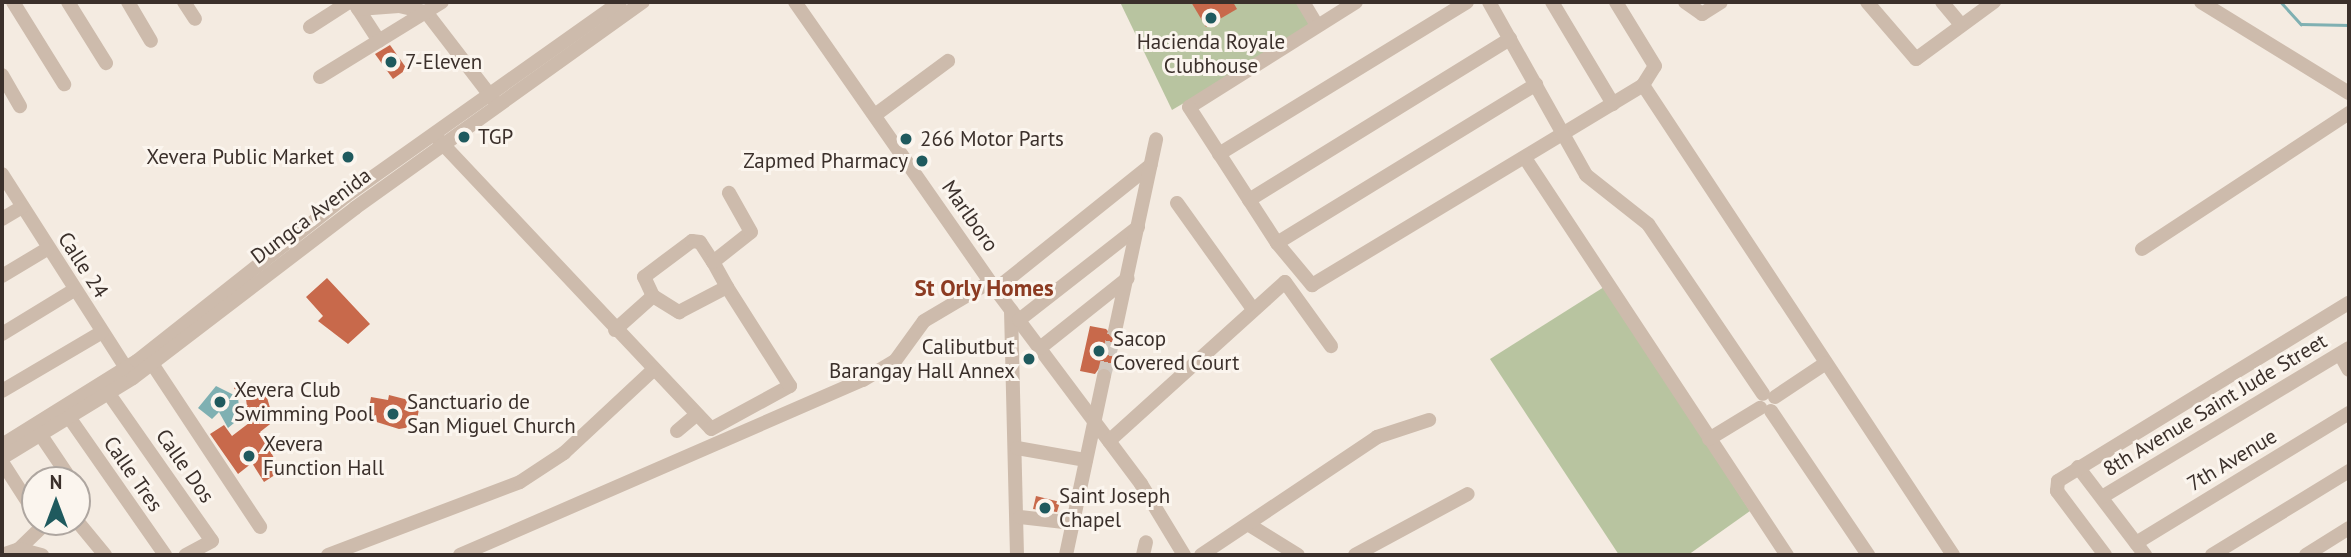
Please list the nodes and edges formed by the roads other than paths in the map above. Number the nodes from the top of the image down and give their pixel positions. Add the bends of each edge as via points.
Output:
1 (13, 2) edge
2 (68, 2) edge
3 (128, 2) edge
4 (184, 2) edge
5 (442, 2) edge
6 (620, 2) edge
7 (643, 2) edge
8 (795, 2) edge
9 (1303, 2) edge
10 (1356, 2) edge
11 (1467, 2) edge
12 (1489, 2) edge
13 (1552, 2) edge
14 (1616, 2) edge
15 (1685, 2) edge
16 (1721, 2) edge
17 (1867, 2) edge
18 (1942, 2) edge
19 (1994, 2) edge
20 (2202, 2) edge
21 (353, 4) edge
22 (426, 12) junction
23 (195, 19) dead end
24 (1317, 25) junction
25 (1961, 25) junction
26 (310, 27) dead end
27 (1510, 39) junction
28 (151, 41) dead end
29 (379, 41) junction
30 (947, 61) dead end
31 (106, 64) dead end
32 (2, 75) edge
33 (320, 77) dead end
34 (64, 84) dead end
35 (1536, 84) junction
36 (1643, 85) junction
37 (489, 93) junction
38 (2349, 93) edge
39 (1613, 104) junction
40 (20, 106) dead end
41 (498, 106) junction
42 (2349, 113) edge
43 (875, 115) junction
44 (431, 134) junction
45 (1563, 136) junction
46 (1156, 139) dead end
47 (443, 144) junction
48 (1219, 154) junction
49 (1525, 158) junction
50 (1151, 165) junction
51 (2, 174) edge
52 (729, 193) dead end
53 (1249, 200) junction
54 (1177, 202) dead end
55 (22, 207) junction
56 (2, 219) edge
57 (1138, 227) junction
58 (1277, 243) junction
59 (47, 249) junction
60 (2141, 249) dead end
61 (713, 262) junction
62 (2, 276) edge
63 (1128, 278) junction
64 (993, 285) junction
65 (727, 287) junction
66 (74, 290) junction
67 (653, 296) junction
68 (2349, 303) edge
69 (1253, 309) junction
70 (1015, 314) junction
71 (615, 330) junction
72 (1115, 331) tunnel mouth
73 (102, 332) junction
74 (2, 334) edge
75 (1331, 346) dead end
76 (1040, 348) junction
77 (2345, 351) edge
78 (149, 359) junction
79 (1826, 363) junction
80 (653, 370) junction
81 (2349, 370) edge
82 (130, 372) junction
83 (1104, 376) tunnel mouth
84 (2, 391) edge
85 (109, 394) junction
86 (1767, 402) junction
87 (64, 412) junction
88 (2349, 413) edge
89 (696, 415) junction
90 (1092, 420) junction
91 (1429, 420) dead end
92 (677, 431) dead end
93 (40, 434) junction
94 (1709, 439) junction
95 (1109, 442) junction
96 (2, 445) edge
97 (1017, 448) junction
98 (2, 460) edge
99 (1086, 460) junction
100 (62, 466) edge
101 (2078, 467) junction
102 (2349, 471) edge
103 (21, 491) edge
104 (1468, 494) dead end
105 (2102, 497) junction
106 (1020, 517) junction
107 (1073, 523) junction
108 (1251, 526) junction
109 (260, 527) dead end
110 (2349, 528) edge
111 (33, 536) edge
112 (89, 536) edge
113 (2140, 549) edge
114 (19, 550) junction
115 (188, 554) edge
116 (2, 555) edge
117 (42, 555) edge
118 (105, 555) edge
119 (165, 555) edge
120 (328, 555) edge
121 (460, 555) edge
122 (1017, 555) edge
123 (1066, 555) edge
124 (1184, 555) edge
125 (1201, 555) edge
126 (1298, 555) edge
127 (1355, 555) edge
128 (1787, 555) edge
129 (1868, 555) edge
130 (1953, 555) edge
131 (2105, 555) edge
132 (2212, 555) edge
133 (2306, 555) edge

1 - 34 street
2 - 31 street
3 - 28 street
4 - 23 street
5 - 22 street
6 - 37 street, Dungca Avenida
7 - 41 street, Dungca Avenida
8 - 43 street, Marlboro
9 - 24 street
10 - 24 street
11 - 48 street
12 - 27 street
13 - 39 street
14 - 36 street via 1655,65
15 - 16 street via 1702,13
17 - 25 street via 1914,59
18 - 25 street
19 - 25 street
20 - 38 street
21 - 22 street
21 - 26 street
21 - 29 street
22 - 29 street
22 - 37 street
24 - 48 street via 1189,107
27 - 35 street
27 - 53 street
29 - 33 street
30 - 43 street
32 - 40 street
35 - 45 street
35 - 58 street
36 - 39 street
36 - 79 street
37 - 41 street
37 - 44 street, Dungca Avenida
39 - 45 street
41 - 47 street, Dungca Avenida
42 - 60 street
43 - 64 street, Marlboro
44 - 47 street
44 - 78 street, Dungca Avenida
45 - 49 street
45 - 86 street via 1586,175 1648,224
46 - 50 street
47 - 71 street
47 - 78 street, Dungca Avenida
48 - 53 street
49 - 58 street via 1317,286 1308,282
49 - 94 street
50 - 57 street
50 - 64 street
51 - 55 street, Calle 24
52 - 61 street via 751,232
53 - 58 street
54 - 69 street
55 - 56 street
55 - 59 street, Calle 24
57 - 63 street
57 - 70 street
59 - 62 street
59 - 66 street, Calle 24
61 - 65 street
61 - 67 street via 700,242 692,241 644,277
63 - 72 street
63 - 76 street
64 - 70 street, Marlboro
64 - 121 street via 924,321 895,360 873,375
65 - 67 street via 679,312
65 - 89 street via 789,390 719,429 706,427
66 - 73 street, Calle 24
66 - 74 street
67 - 71 street
68 - 101 street
69 - 75 street via 1284,282
69 - 95 street
70 - 76 street, Marlboro
70 - 97 street
71 - 80 street
73 - 82 street, Calle 24
73 - 84 street
76 - 90 street, Marlboro
77 - 81 street
77 - 105 street, 8th Avenue Saint Jude Street
78 - 82 street, Dungca Avenida
78 - 109 street
79 - 86 street
79 - 130 street
80 - 89 street
80 - 120 street via 564,453 520,482
82 - 85 street, Dungca Avenida
82 - 87 street, Dungca Avenida
83 - 90 street
85 - 87 street, Dungca Avenida
85 - 115 street, Calle Dos via 212,541
86 - 94 street
86 - 129 street
87 - 93 street, Dungca Avenida
87 - 96 street, Dungca Avenida
87 - 119 street, Calle Tres
88 - 113 street, 7th Avenue
89 - 92 street
90 - 95 street, Marlboro
90 - 99 street
91 - 108 street via 1377,437
93 - 98 street, Dungca Avenida
93 - 100 street
94 - 128 street
95 - 124 street, Marlboro
97 - 99 street
97 - 106 street
98 - 103 street
99 - 107 street
101 - 105 street
101 - 131 street via 2058,481 2057,491
102 - 132 street
104 - 127 street
105 - 113 street
106 - 107 street
106 - 122 street
107 - 123 street
108 - 125 street
108 - 126 street
110 - 133 street
111 - 114 street
112 - 118 street
114 - 116 street
114 - 117 street

